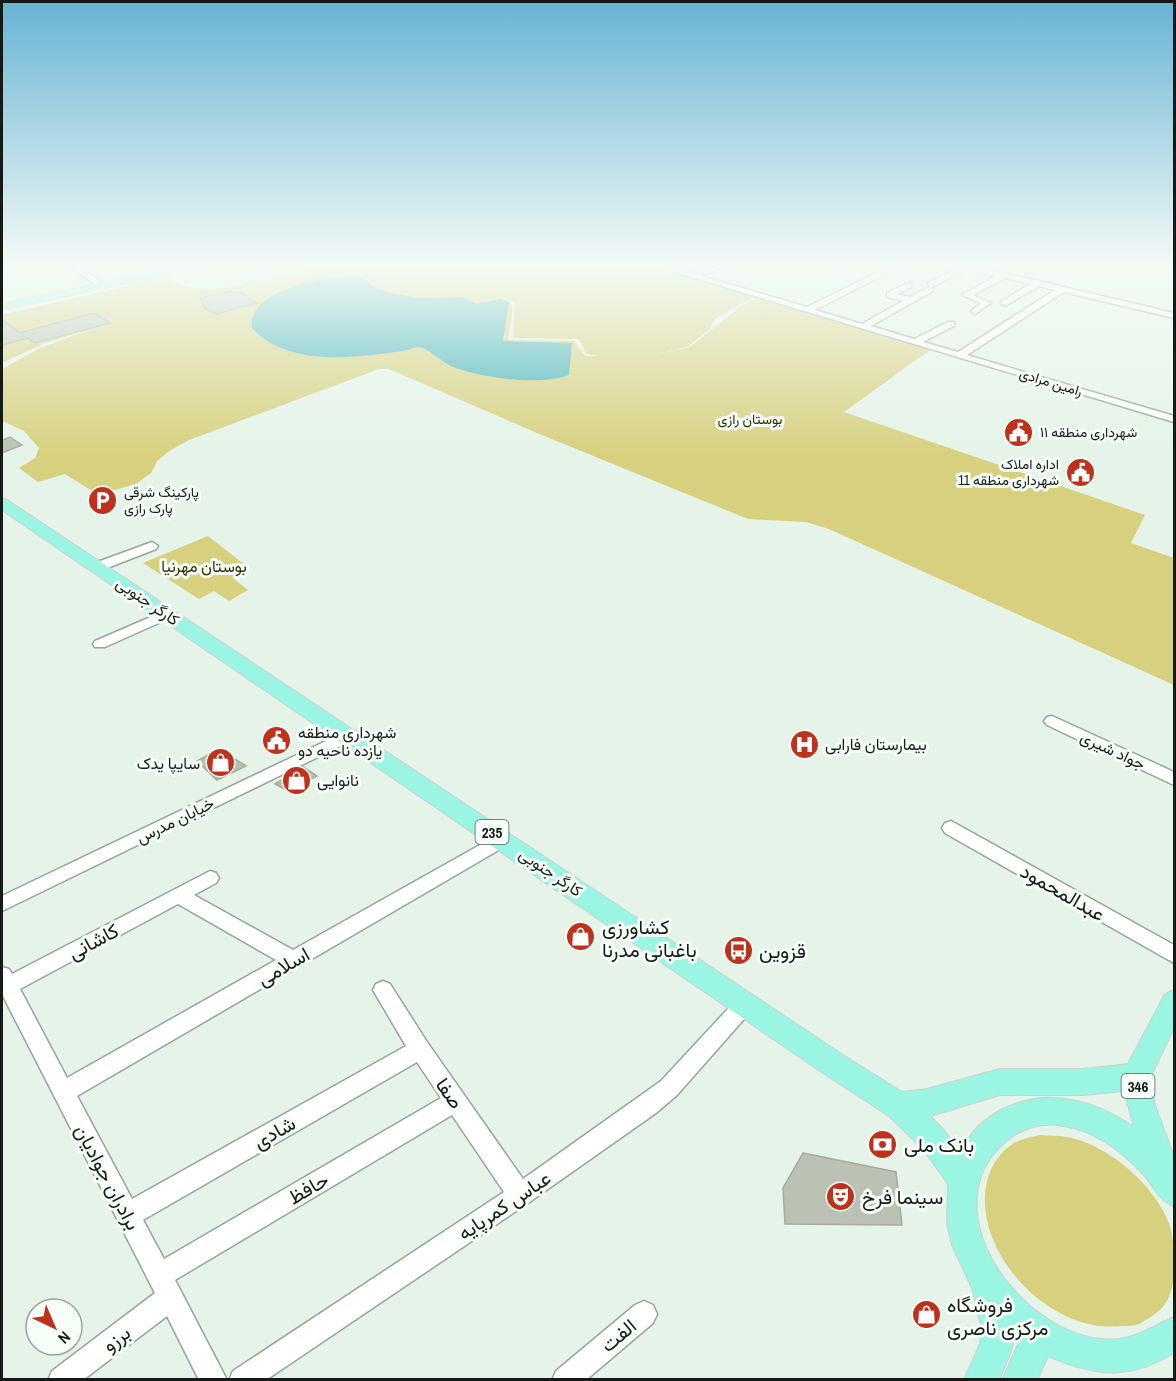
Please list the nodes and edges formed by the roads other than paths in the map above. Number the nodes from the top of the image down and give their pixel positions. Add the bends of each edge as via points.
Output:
1 (868, 328) edge
2 (942, 328) edge
3 (1001, 328) edge
4 (915, 342) junction
5 (960, 355) junction
6 (1174, 419) edge
7 (2, 503) edge
8 (152, 546) dead end
9 (97, 567) junction
10 (167, 614) junction
11 (99, 644) dead end
12 (1052, 721) dead end
13 (349, 735) junction
14 (1174, 779) edge
15 (951, 828) dead end
16 (503, 840) junction
17 (210, 878) dead end
18 (178, 895) junction
19 (2, 904) edge
20 (1174, 956) edge
21 (294, 960) junction
22 (4, 981) edge
23 (382, 990) dead end
24 (1174, 1002) edge
25 (745, 1004) junction
26 (420, 1049) junction
27 (1136, 1077) junction
28 (63, 1092) junction
29 (456, 1101) junction
30 (898, 1106) junction
31 (964, 1181) junction
32 (1170, 1183) edge
33 (520, 1195) junction
34 (128, 1215) junction
35 (988, 1285) junction
36 (165, 1286) junction
37 (644, 1314) dead end
38 (1040, 1334) junction
39 (1174, 1334) edge
40 (61, 1380) edge
41 (214, 1380) edge
42 (242, 1380) edge
43 (565, 1380) edge
44 (981, 1380) edge
45 (1019, 1380) edge

1 - 4 street, رامین مرادی
2 - 4 street
3 - 5 street
4 - 5 street, رامین مرادی
5 - 6 street, رامین مرادی
7 - 9 main road, کارگر جنوبی / 235
8 - 9 street
9 - 10 main road, کارگر جنوبی / 235
10 - 11 street
10 - 13 main road, کارگر جنوبی / 235
12 - 14 street, جواد شیری
13 - 16 main road, کارگر جنوبی / 235
13 - 19 street, خیابان مدرس
15 - 20 street, عبدالمحمود
16 - 21 street, اسلامی
16 - 25 main road, کارگر جنوبی / 235
17 - 18 street, کاشانی
18 - 21 street
18 - 22 street, کاشانی
21 - 28 street, اسلامی
22 - 28 street, برادران جوادیان
23 - 26 street, صفا
24 - 27 main road, 346
25 - 30 main road, کارگر جنوبی / 235
25 - 33 street, عباس کمرپایه via 669,1088
26 - 29 street, صفا
26 - 34 street, شادی
27 - 30 main road via 1083,1082 1000,1082 927,1103
27 - 32 main road, 346
28 - 34 street, برادران جوادیان
29 - 33 street, صفا
29 - 36 street, حافظ
30 - 31 main road, کارگر جنوبی / 235 via 933,1139
31 - 32 main road via 977,1153 995,1131 1036,1110 1069,1111 1092,1118 1129,1141
31 - 35 main road via 962,1215 969,1249
33 - 42 street, عباس کمرپایه
34 - 36 street, برادران جوادیان
35 - 38 main road
35 - 44 main road via 999,1339
36 - 40 street, برزو
36 - 41 street, برادران جوادیان
37 - 43 street, الفت
38 - 39 main road via 1071,1349 1108,1357 1136,1355
38 - 45 main road

